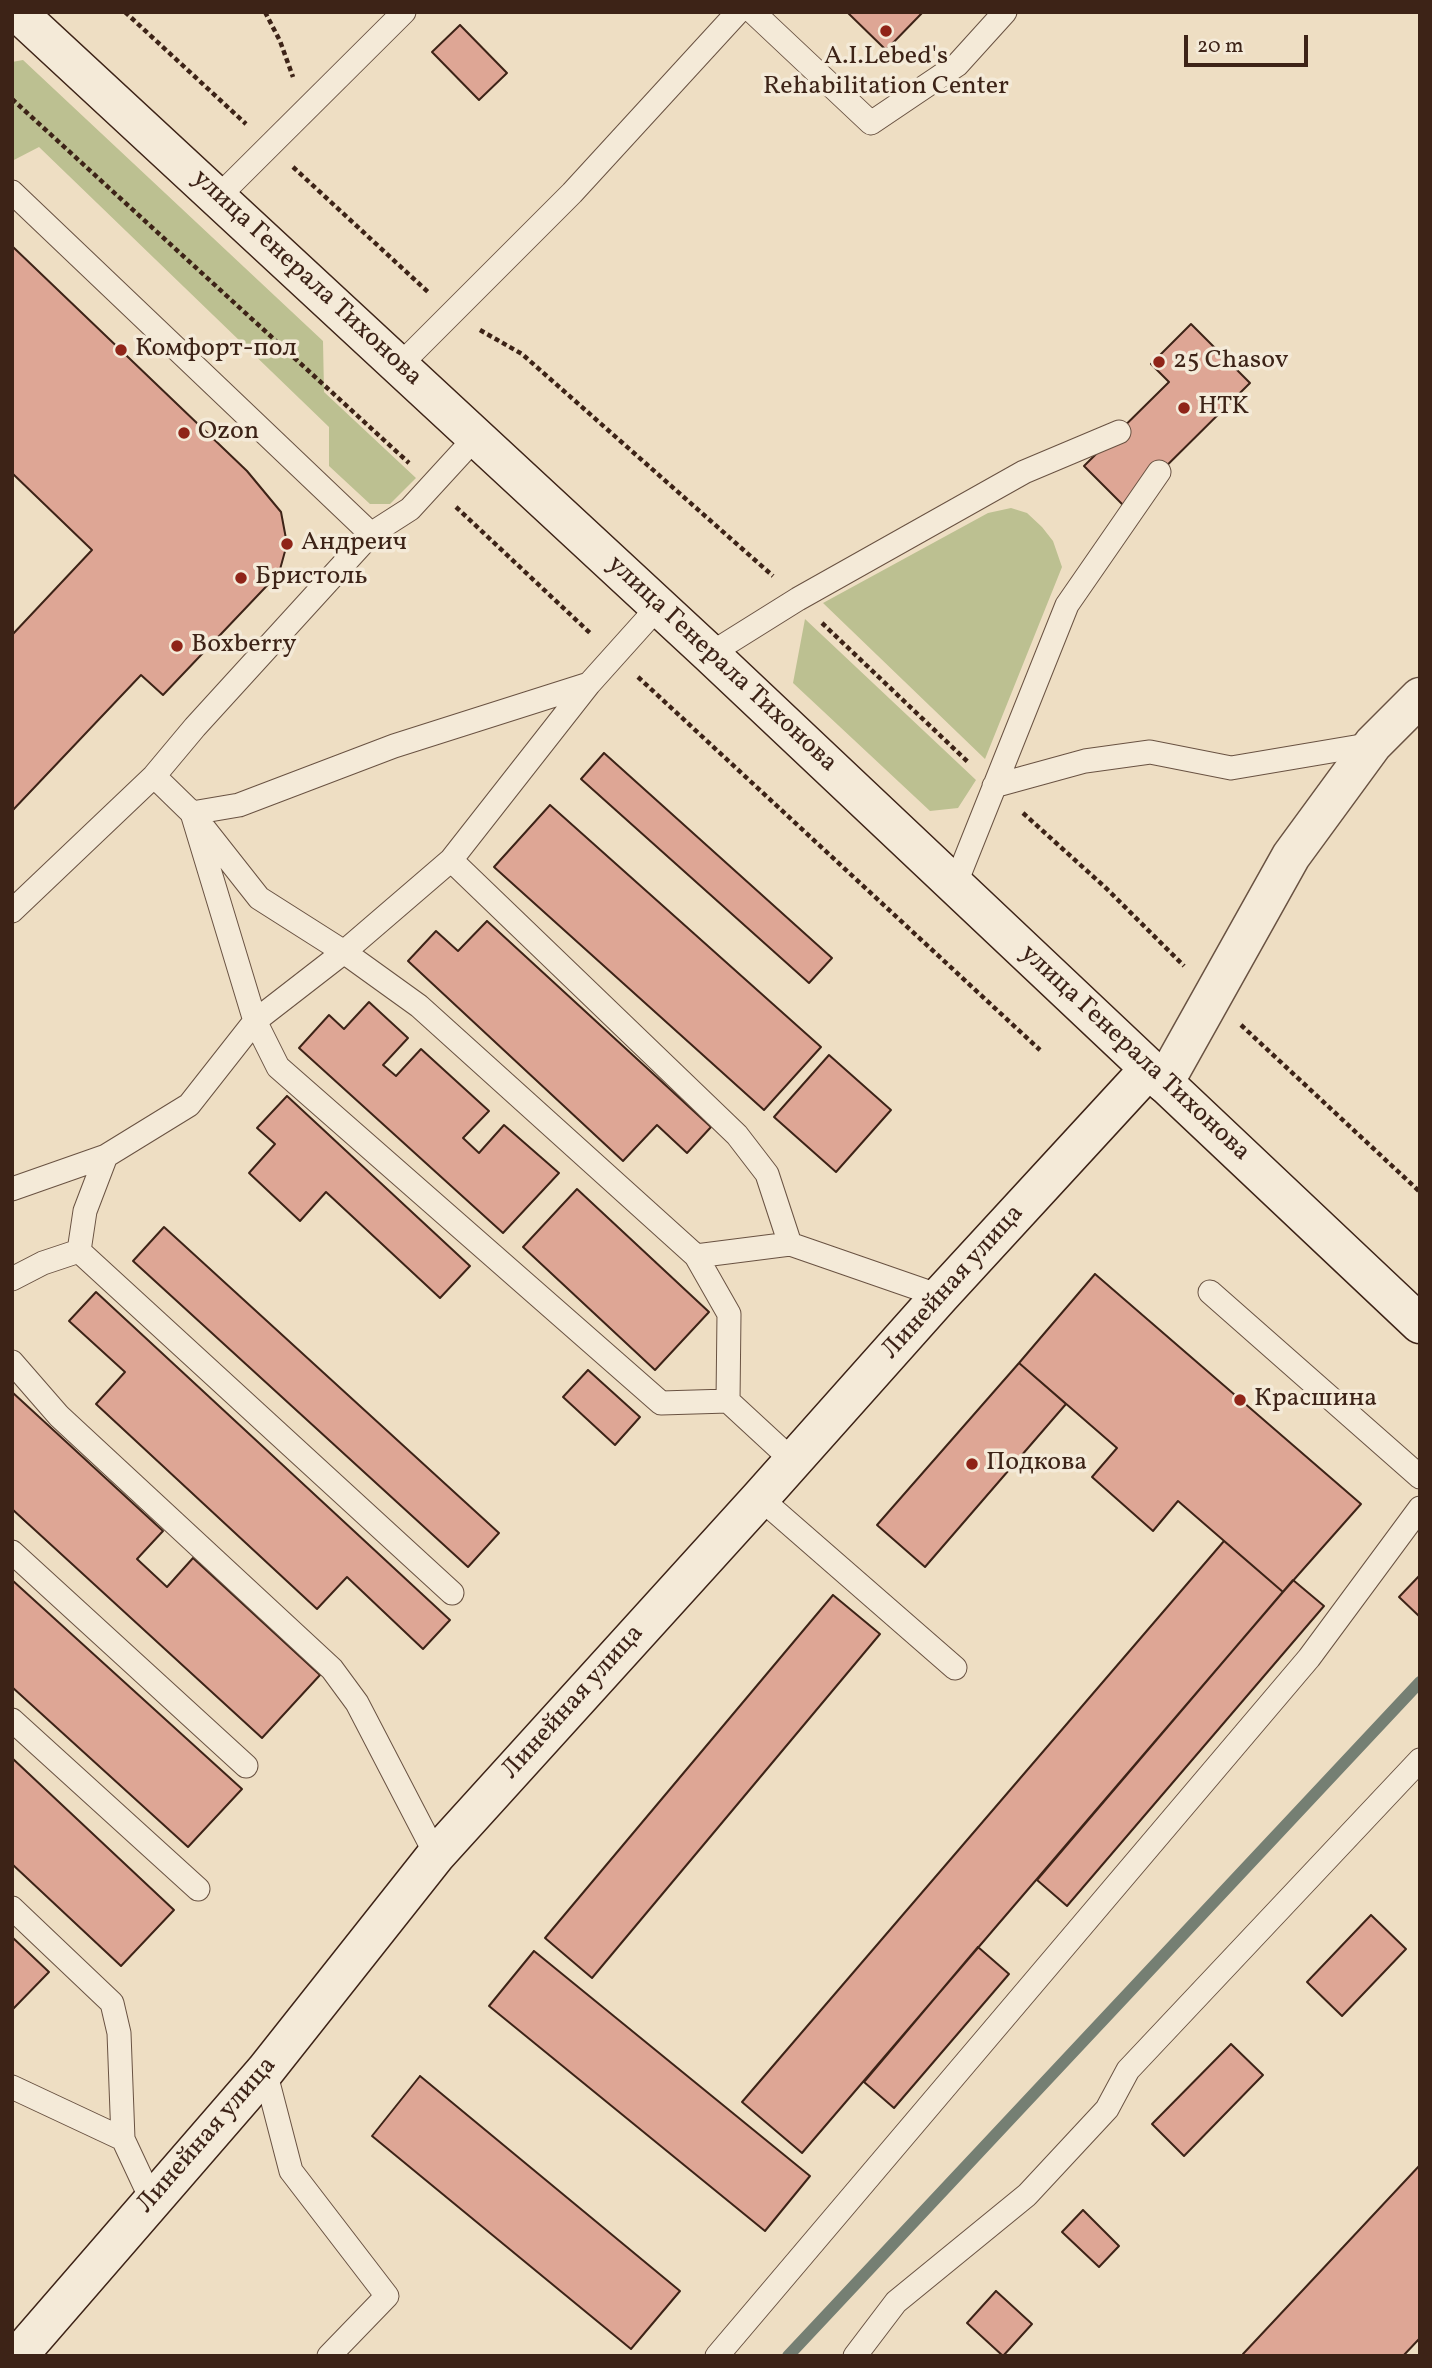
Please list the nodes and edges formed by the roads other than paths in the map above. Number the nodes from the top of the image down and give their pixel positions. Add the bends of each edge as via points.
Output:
1 (404, 12) edge
2 (738, 12) edge
3 (753, 12) edge
4 (1005, 12) edge
5 (18, 21) edge
6 (12, 192) edge
7 (218, 197) junction
8 (400, 366) junction
9 (1119, 432) dead end
10 (476, 436) junction
11 (1159, 472) dead end
12 (371, 534) junction
13 (659, 606) junction
14 (710, 654) junction
15 (589, 684) junction
16 (1420, 697) edge
17 (1373, 744) junction
18 (154, 776) junction
19 (993, 786) junction
20 (192, 813) junction
21 (451, 860) junction
22 (955, 885) junction
23 (12, 911) edge
24 (344, 952) junction
25 (256, 1021) junction
26 (1157, 1076) junction
27 (106, 1156) junction
28 (12, 1189) edge
29 (790, 1244) junction
30 (79, 1251) junction
31 (696, 1256) junction
32 (12, 1279) edge
33 (1210, 1292) dead end
34 (940, 1296) junction
35 (1420, 1324) edge
36 (12, 1362) edge
37 (728, 1401) junction
38 (793, 1461) junction
39 (1420, 1477) edge
40 (760, 1498) junction
41 (1420, 1508) edge
42 (12, 1552) edge
43 (452, 1593) dead end
44 (955, 1668) dead end
45 (12, 1720) edge
46 (1420, 1760) edge
47 (246, 1766) dead end
48 (436, 1855) junction
49 (198, 1889) dead end
50 (12, 1908) edge
51 (265, 2071) junction
52 (12, 2087) edge
53 (123, 2139) junction
54 (152, 2201) junction
55 (19, 2356) edge
56 (329, 2356) edge
57 (717, 2356) edge
58 (855, 2356) edge

1 - 7 lane
2 - 8 lane via 572,193
3 - 4 lane via 871,123 957,65
5 - 7 main road, улица Генерала Тихонова
6 - 12 lane
7 - 8 main road, улица Генерала Тихонова
8 - 10 main road, улица Генерала Тихонова
9 - 14 lane via 1024,472
10 - 12 lane via 410,509
10 - 13 main road, улица Генерала Тихонова
11 - 19 lane via 1068,604
12 - 18 lane
13 - 14 main road, улица Генерала Тихонова
13 - 15 lane
14 - 22 main road, улица Генерала Тихонова
15 - 20 lane via 394,746 239,805
15 - 21 lane
16 - 17 main road, Линейная улица
17 - 19 lane via 1231,768 1150,752 1085,761
17 - 26 main road, Линейная улица via 1291,856 1214,995
18 - 20 lane
18 - 23 lane
19 - 22 lane
20 - 24 lane via 259,898
20 - 25 lane
21 - 24 lane
21 - 29 lane via 737,1135 767,1174
22 - 26 main road, улица Генерала Тихонова
24 - 25 lane
24 - 31 lane via 419,1006
25 - 27 lane via 189,1105
25 - 37 lane via 278,1067 661,1403
26 - 34 main road, Линейная улица
26 - 35 main road, улица Генерала Тихонова
27 - 28 lane
27 - 30 lane via 85,1211
29 - 31 lane
29 - 34 lane
30 - 32 lane
30 - 43 lane
31 - 37 lane via 729,1314
33 - 39 lane
34 - 38 main road, Линейная улица
36 - 48 lane via 59,1416 332,1669 357,1703
37 - 38 lane
38 - 40 main road, Линейная улица
40 - 44 lane
40 - 48 main road, Линейная улица
41 - 57 lane via 1309,1658
42 - 47 lane
45 - 49 lane
46 - 58 lane via 1128,2070 1107,2109 1027,2195 896,2302
48 - 51 main road, Линейная улица
50 - 53 lane via 112,2003 119,2033
51 - 54 main road, Линейная улица
51 - 56 lane via 291,2171 387,2296
52 - 53 lane
53 - 54 lane
54 - 55 main road, Линейная улица

